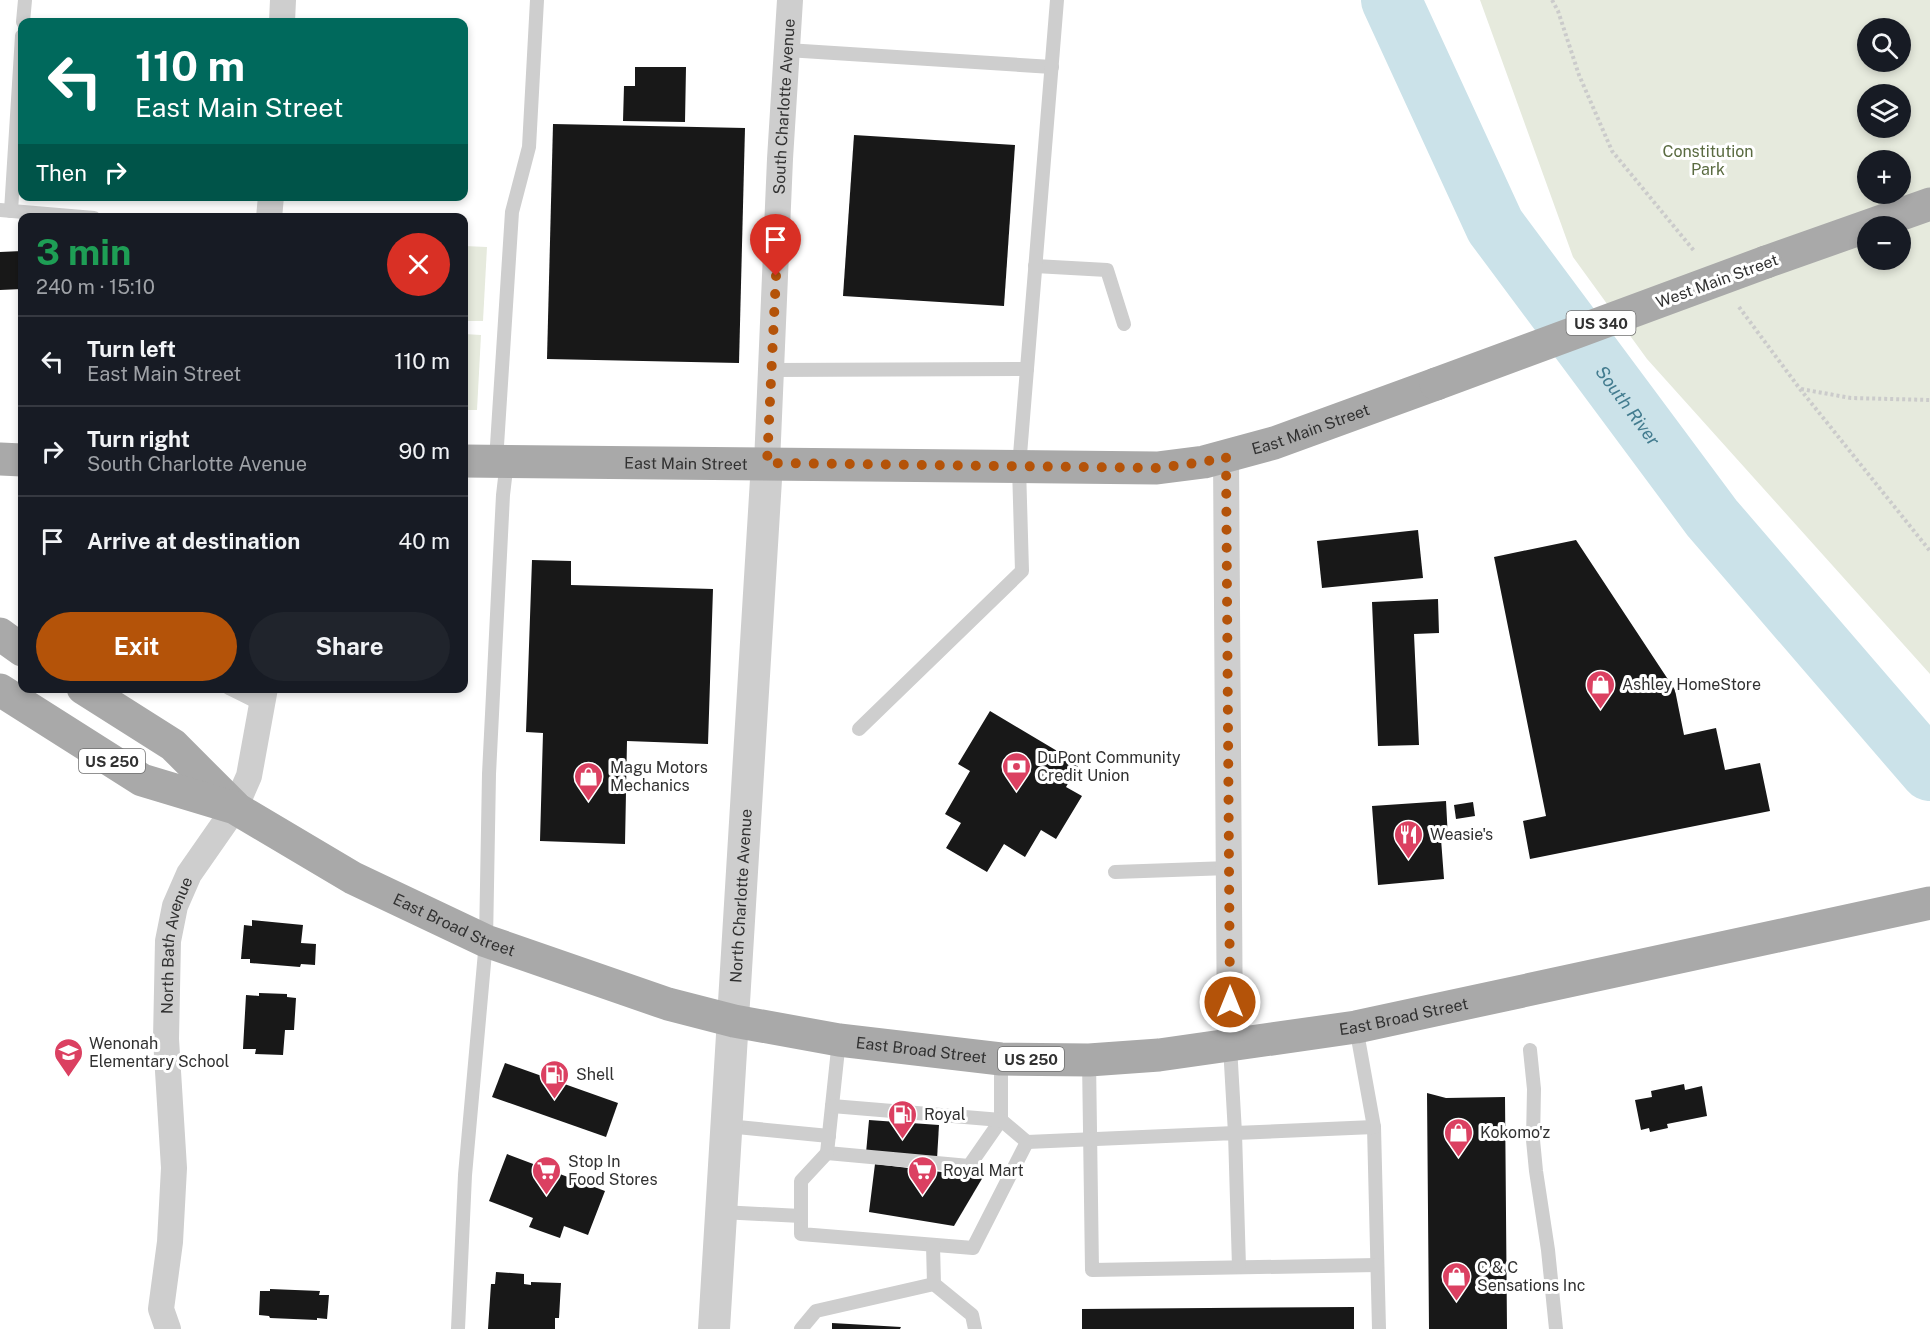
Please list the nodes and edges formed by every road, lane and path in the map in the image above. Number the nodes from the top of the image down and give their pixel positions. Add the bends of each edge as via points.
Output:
1 (25, 0) edge
2 (283, 0) edge
3 (537, 0) edge
4 (790, 0) edge
5 (1058, 0) edge
6 (23, 18) edge
7 (282, 18) edge
8 (787, 50) junction
9 (1052, 68) junction
10 (18, 77) edge
11 (1930, 204) edge
12 (5, 211) edge
13 (30, 213) edge
14 (1035, 266) junction
15 (1124, 324) dead end
16 (1027, 369) junction
17 (772, 370) junction
18 (1436, 384) joint
19 (1800, 389) dead end
20 (1930, 400) edge
21 (1226, 457) junction
22 (0, 459) edge
23 (18, 459) edge
24 (468, 461) edge
25 (502, 461) junction
26 (767, 463) junction
27 (1019, 467) junction
28 (0, 633) edge
29 (18, 647) edge
30 (0, 690) edge
31 (91, 693) edge
32 (248, 693) edge
33 (264, 697) edge
34 (859, 729) dead end
35 (235, 808) junction
36 (1228, 868) junction
37 (1115, 872) dead end
38 (1930, 903) edge
39 (486, 941) junction
40 (734, 1021) junction
41 (1356, 1027) junction
42 (839, 1041) junction
43 (1230, 1046) junction
44 (1530, 1050) dead end
45 (1001, 1059) junction
46 (1089, 1060) junction
47 (832, 1106) junction
48 (1001, 1120) junction
49 (727, 1126) junction
50 (1374, 1127) junction
51 (1234, 1133) junction
52 (829, 1136) junction
53 (1090, 1139) junction
54 (1027, 1142) junction
55 (827, 1153) junction
56 (722, 1212) junction
57 (801, 1216) junction
58 (933, 1245) junction
59 (1377, 1265) junction
60 (1239, 1267) junction
61 (934, 1284) junction
62 (161, 1322) edge
63 (458, 1329) edge
64 (714, 1329) edge
65 (801, 1329) edge
66 (975, 1329) edge
67 (1379, 1329) edge
68 (1556, 1329) edge

1 - 6 lane
2 - 7 street
3 - 25 lane via 529,147 512,212
4 - 8 street, South Charlotte Avenue
5 - 9 lane
8 - 9 lane
8 - 17 street, South Charlotte Avenue
9 - 14 lane
10 - 12 lane
11 - 18 main road, West Main Street / US 340, bridge
12 - 13 lane
14 - 15 lane via 1107,270
14 - 16 lane
16 - 17 lane
16 - 27 lane
17 - 26 street, South Charlotte Avenue
18 - 21 main road, East Main Street / US 340
19 - 20 path via 1851,398
21 - 27 main road, East Main Street / US 340 via 1157,468
21 - 36 street
22 - 23 main road
24 - 25 main road, East Main Street / US 340
25 - 26 main road, East Main Street / US 340
25 - 39 lane
26 - 27 main road, East Main Street / US 340
26 - 40 street, North Charlotte Avenue
27 - 34 lane via 1022,571
28 - 29 main road
30 - 35 main road, East Broad Street / US 250 via 142,780
31 - 35 main road, East Broad Street / US 250 via 173,745
32 - 33 lane
33 - 35 street, North Bath Avenue via 249,776
35 - 39 main road, East Broad Street / US 250 via 353,878
35 - 62 street, North Bath Avenue via 189,874 175,906 168,941 166,1039 174,1168
36 - 37 lane
36 - 43 street
38 - 41 main road, East Broad Street / US 250
39 - 40 main road, East Broad Street / US 250 via 668,1004
39 - 63 lane via 465,1175
40 - 42 main road, East Broad Street / US 250
40 - 49 street, North Charlotte Avenue
41 - 43 main road, East Broad Street / US 250
41 - 50 lane
42 - 45 main road, East Broad Street / US 250
42 - 47 lane
43 - 46 main road, East Broad Street / US 250
43 - 51 lane
44 - 68 lane via 1533,1140
45 - 46 main road, East Broad Street / US 250
45 - 48 lane
46 - 53 lane
47 - 48 lane
47 - 52 lane
48 - 54 lane
48 - 55 lane via 969,1166
49 - 52 lane
49 - 56 street, North Charlotte Avenue
50 - 51 lane
50 - 59 lane
51 - 53 lane
51 - 60 lane
52 - 55 lane
53 - 54 lane
53 - 60 lane via 1092,1270
54 - 58 lane via 974,1248
55 - 57 lane via 801,1181
56 - 57 lane
56 - 64 street, North Charlotte Avenue
57 - 58 lane via 801,1234
58 - 61 lane
59 - 60 lane
59 - 67 lane
61 - 65 lane via 816,1311
61 - 66 lane via 972,1315

